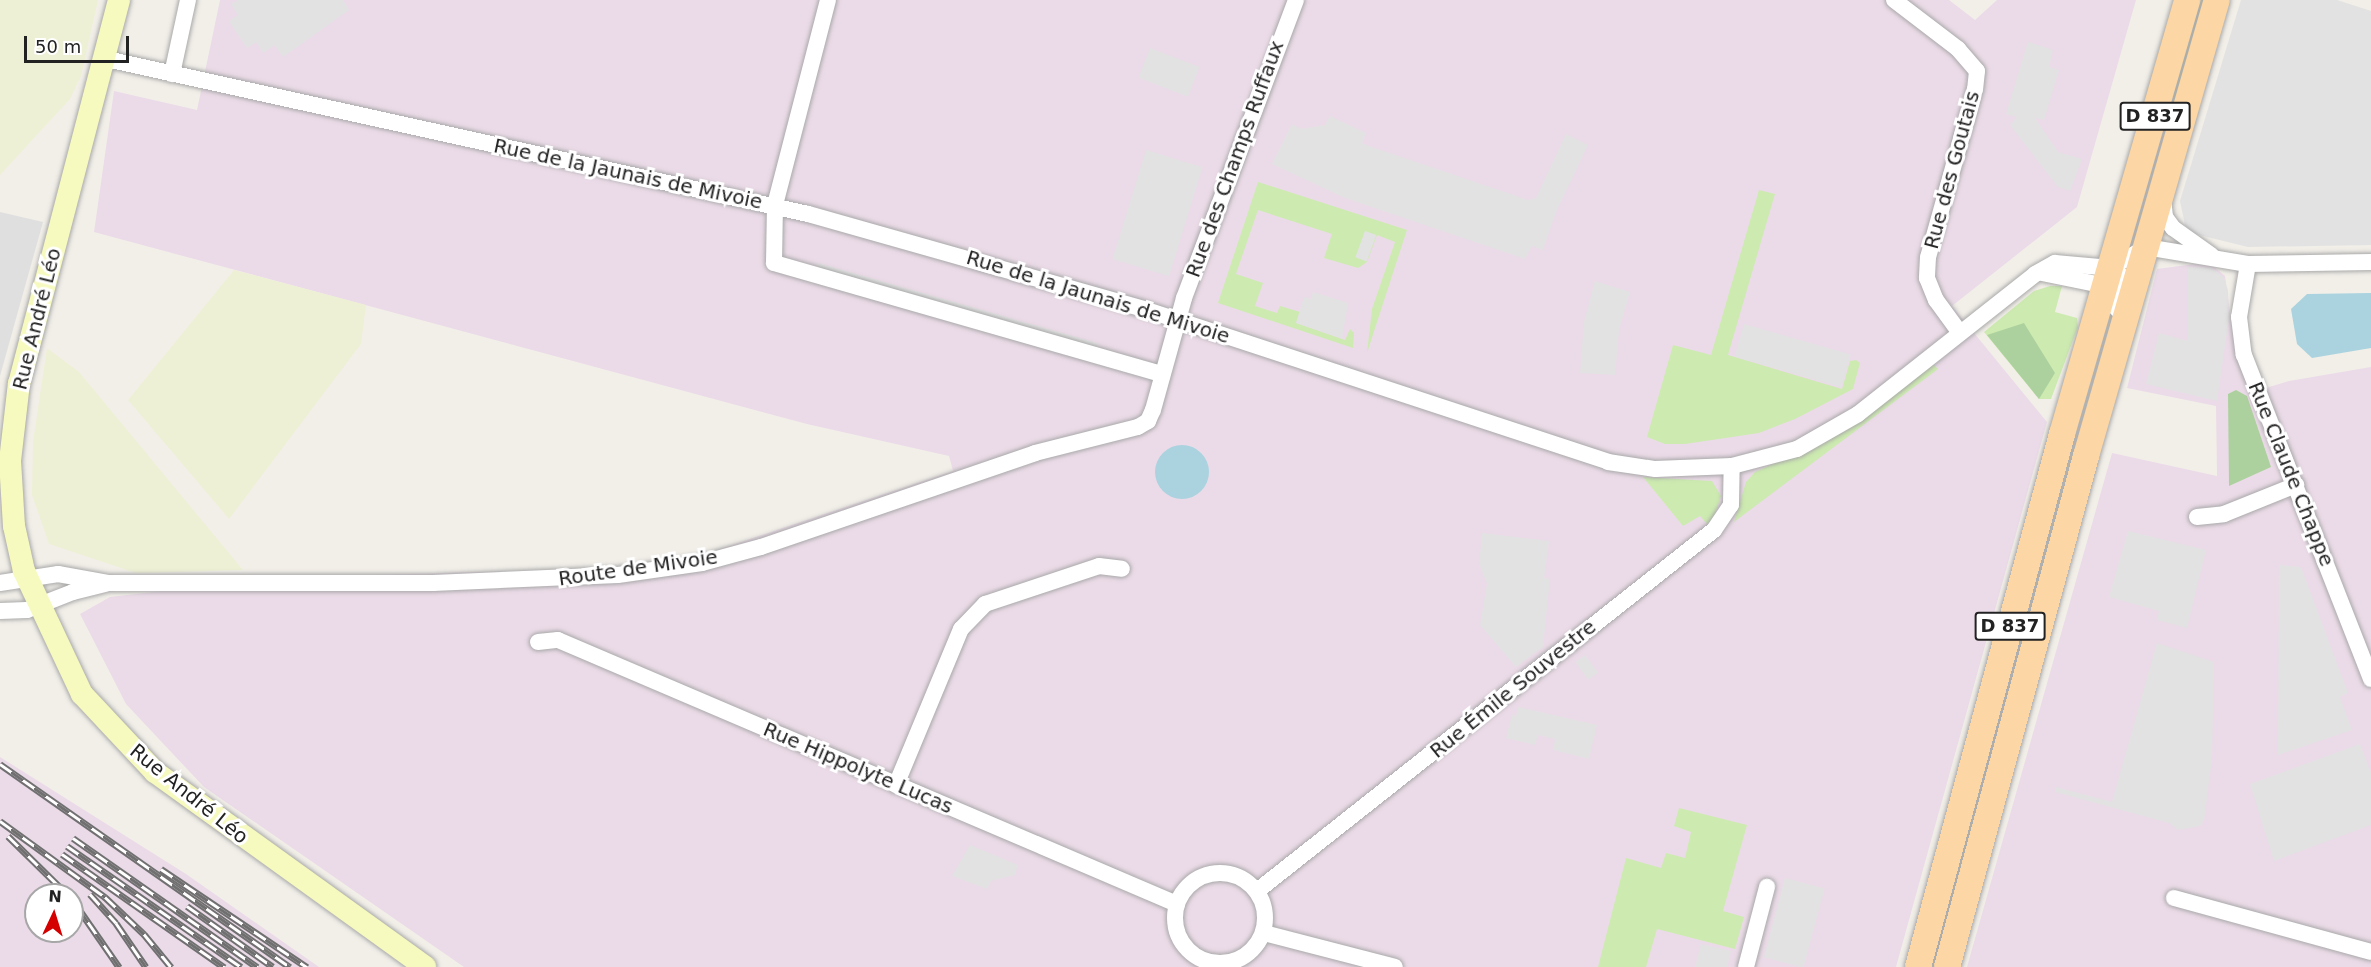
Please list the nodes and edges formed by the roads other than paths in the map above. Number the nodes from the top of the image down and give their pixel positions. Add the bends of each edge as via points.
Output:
1 (119, 0) edge
2 (188, 0) edge
3 (828, 0) edge
4 (1296, 0) edge
5 (1894, 0) edge
6 (2217, 0) edge
7 (2184, 11) edge
8 (102, 58) junction
9 (172, 74) junction
10 (2163, 187) junction
11 (775, 205) junction
12 (2217, 259) junction
13 (2371, 262) edge
14 (2248, 264) junction
15 (2125, 269) junction
16 (1178, 320) junction
17 (1959, 332) junction
18 (1162, 374) junction
19 (1732, 466) junction
20 (2296, 485) junction
21 (2197, 517) dead end
22 (1122, 569) dead end
23 (27, 578) junction
24 (0, 582) edge
25 (109, 583) junction
26 (39, 608) junction
27 (0, 611) edge
28 (538, 642) dead end
29 (2371, 679) edge
30 (897, 785) junction
31 (1767, 887) dead end
32 (1257, 891) junction
33 (2174, 898) dead end
34 (1177, 904) junction
35 (1264, 933) junction
36 (2371, 952) edge
37 (1206, 964) edge
38 (425, 967) edge
39 (1395, 967) edge
40 (1746, 967) edge
41 (1918, 967) edge
42 (1947, 967) edge

1 - 8 street, Rue André Léo
2 - 9 street
3 - 11 street
4 - 16 street, Rue des Champs Ruffaux via 1226,179
5 - 17 street, Rue des Goutais via 1958,49 1977,71 1928,257 1927,278 1936,300
6 - 10 main road, D 837
7 - 15 main road, D 837
7 - 15 street via 2164,119
8 - 9 street, Rue de la Jaunais de Mivoie
8 - 23 street, Rue André Léo via 19,383 10,461 14,526
9 - 11 street, Rue de la Jaunais de Mivoie
10 - 12 street via 2165,217 2173,228
10 - 15 main road, D 837
11 - 16 street, Rue de la Jaunais de Mivoie
11 - 18 street via 774,263
12 - 14 street, Rue de la Jaunais de Mivoie
12 - 15 street, Rue de la Jaunais de Mivoie
13 - 14 street, Rue de la Jaunais de Mivoie
14 - 20 street, Rue Claude Chappe via 2239,316 2240,340
15 - 17 street, Rue de la Jaunais de Mivoie via 2055,263
15 - 41 main road, D 837 via 2062,434
15 - 42 main road, D 837 via 2086,456
16 - 18 street, Route de Mivoie
16 - 19 street, Rue de la Jaunais de Mivoie via 1608,462 1655,469
17 - 19 street, Rue de la Jaunais de Mivoie via 1858,414 1822,437 1797,449
18 - 25 street, Route de Mivoie via 1153,410 1148,421 1138,427 1035,453 761,547 702,563 542,580
19 - 32 street, Rue Émile Souvestre via 1731,505 1714,530
20 - 21 street via 2224,514
20 - 29 street, Rue Claude Chappe
22 - 30 street via 1099,566 985,604 961,629
23 - 24 street, Route de Mivoie
23 - 25 street, Route de Mivoie via 58,574
23 - 26 street, Rue André Léo
25 - 26 street, Route de Mivoie via 73,592
26 - 27 street
26 - 38 street, Rue André Léo via 82,694 155,772
28 - 30 street, Rue Hippolyte Lucas via 558,640
30 - 34 street, Rue Hippolyte Lucas
31 - 40 street
32 - 34 street via 1245,879 1213,873 1197,878
32 - 35 street via 1265,906
33 - 36 street
34 - 37 street via 1174,922 1180,939
35 - 37 street via 1252,951 1238,960
35 - 39 street

